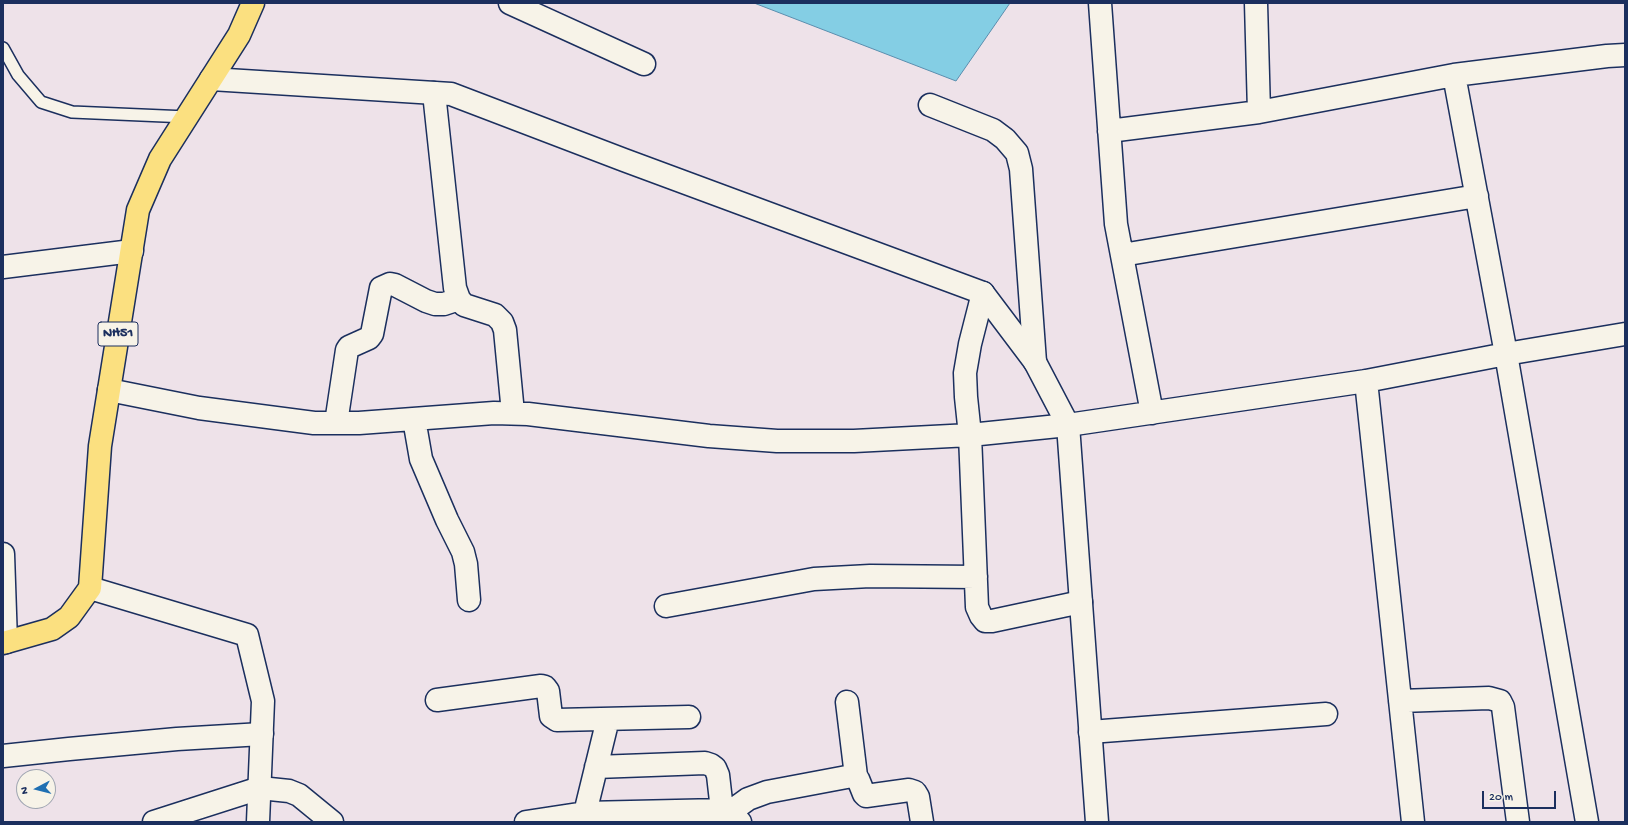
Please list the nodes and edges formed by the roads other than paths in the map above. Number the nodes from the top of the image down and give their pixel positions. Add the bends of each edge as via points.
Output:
1 (253, 3) edge
2 (510, 3) edge
3 (1100, 3) edge
4 (1256, 3) edge
5 (3, 48) edge
6 (1625, 55) edge
7 (644, 64) dead end
8 (1454, 75) junction
9 (212, 79) junction
10 (434, 93) junction
11 (930, 105) dead end
12 (1259, 112) junction
13 (187, 117) junction
14 (1109, 131) junction
15 (1477, 196) junction
16 (132, 251) junction
17 (1122, 255) junction
18 (3, 267) edge
19 (983, 292) junction
20 (459, 299) junction
21 (1625, 334) edge
22 (1506, 354) junction
23 (1035, 362) junction
24 (1366, 381) junction
25 (109, 390) junction
26 (513, 413) junction
27 (1152, 413) junction
28 (414, 419) junction
29 (336, 423) junction
30 (1068, 425) junction
31 (970, 435) junction
32 (3, 554) edge
33 (976, 578) junction
34 (90, 588) junction
35 (469, 600) dead end
36 (1081, 602) junction
37 (666, 606) dead end
38 (5, 642) edge
39 (437, 700) dead end
40 (1400, 701) junction
41 (847, 702) dead end
42 (1326, 714) dead end
43 (689, 716) dead end
44 (608, 719) junction
45 (1090, 732) junction
46 (262, 734) junction
47 (3, 756) edge
48 (596, 767) junction
49 (856, 776) junction
50 (260, 788) junction
51 (585, 813) junction
52 (731, 815) edge
53 (154, 822) edge
54 (258, 822) edge
55 (332, 822) edge
56 (526, 822) edge
57 (922, 822) edge
58 (1097, 822) edge
59 (1413, 822) edge
60 (1518, 822) edge
61 (1587, 822) edge

1 - 9 highway, NH51 via 239,35
2 - 7 street
3 - 14 street
4 - 12 street
5 - 13 lane via 18,75 41,102 72,112
6 - 8 street
8 - 12 street
8 - 15 street
9 - 10 street
9 - 13 highway, NH51
10 - 19 street via 451,94
10 - 20 street via 455,288
11 - 23 street via 993,130 1006,139 1017,153 1021,169
12 - 14 street
13 - 16 highway, NH51 via 160,159 138,210
14 - 17 street via 1116,224
15 - 17 street
15 - 22 street
16 - 18 street
16 - 25 highway, NH51
17 - 27 street
19 - 23 street
19 - 31 street via 965,373
20 - 26 street via 464,305 495,315 502,322
20 - 29 street via 435,304 426,302 395,285 390,284 381,288 372,334 347,350
21 - 22 street
22 - 24 street
22 - 61 street
23 - 30 street
24 - 27 street
24 - 40 street
25 - 29 street via 199,408
25 - 34 highway, NH51 via 100,446
26 - 28 street
26 - 31 street via 709,436 778,441 854,441
27 - 30 street
28 - 29 street
28 - 35 street via 421,459 465,558
30 - 31 street
30 - 36 street
31 - 33 street
32 - 38 street
33 - 36 street via 977,607 985,621
33 - 37 street via 814,578
34 - 38 highway via 69,617 52,629
34 - 46 street via 247,635 263,701
36 - 45 street
39 - 44 street via 541,686 548,691 551,716 554,720
40 - 59 street
40 - 60 street via 1489,698 1500,701
41 - 49 street
42 - 45 street
43 - 44 street
44 - 48 street
45 - 58 street
46 - 47 street via 162,740
46 - 50 street
48 - 51 street
48 - 52 street via 705,763 711,765 718,775
49 - 52 street via 766,792 748,799
49 - 57 street via 866,796 909,790 915,792
50 - 53 street
50 - 54 street
50 - 55 street via 289,791 299,795
51 - 52 street
51 - 56 street

